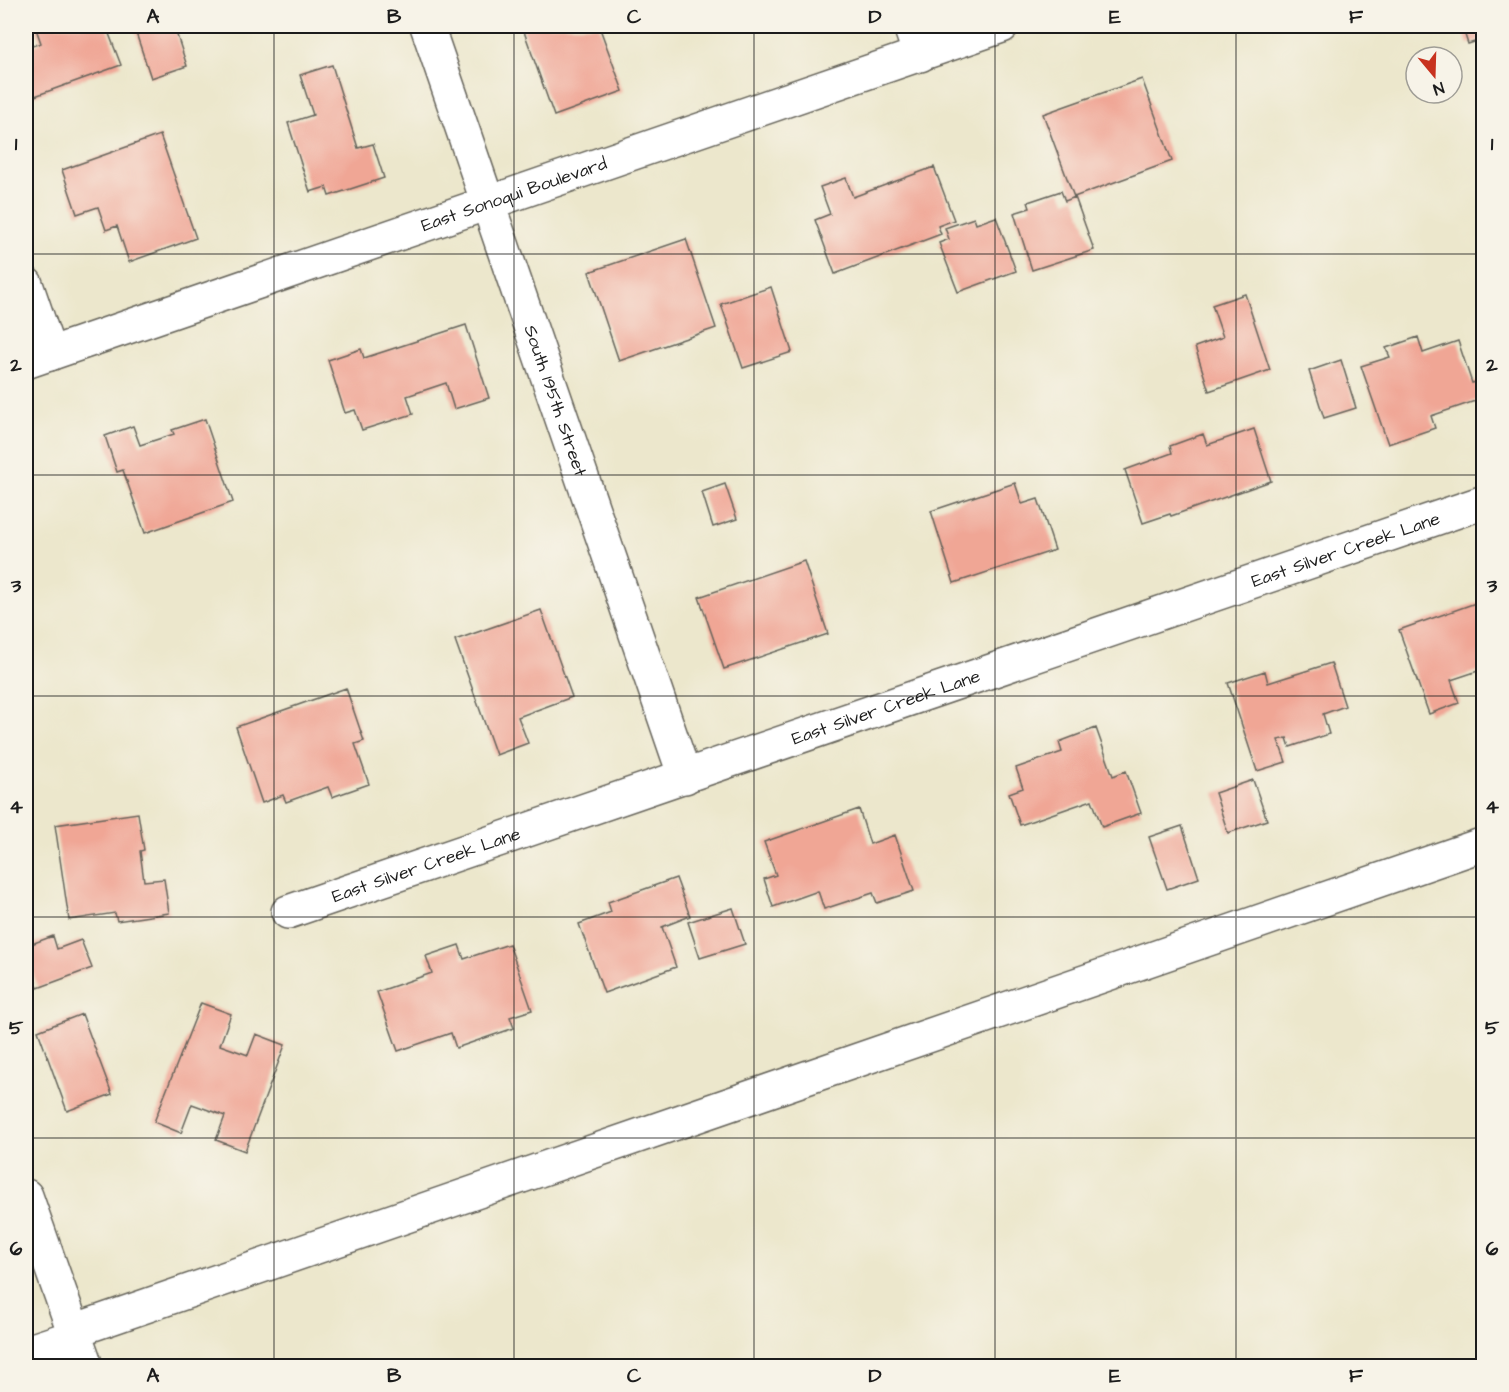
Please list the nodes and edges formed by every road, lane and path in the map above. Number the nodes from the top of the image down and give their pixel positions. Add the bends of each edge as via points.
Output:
1 (427, 26) edge
2 (1002, 26) edge
3 (915, 40) edge
4 (488, 203) junction
5 (26, 284) edge
6 (38, 358) edge
7 (1484, 502) edge
8 (685, 777) junction
9 (1484, 844) edge
10 (288, 912) dead end
11 (26, 1196) edge
12 (74, 1333) junction
13 (26, 1352) edge
14 (86, 1366) edge

1 - 4 street, South 195th Street
2 - 3 street, East Sonoqui Boulevard
3 - 4 street, East Sonoqui Boulevard
4 - 6 street, East Sonoqui Boulevard
4 - 8 street, South 195th Street
5 - 6 street
7 - 8 street, East Silver Creek Lane
8 - 10 street, East Silver Creek Lane
9 - 12 street
11 - 12 street
12 - 13 street
12 - 14 street

